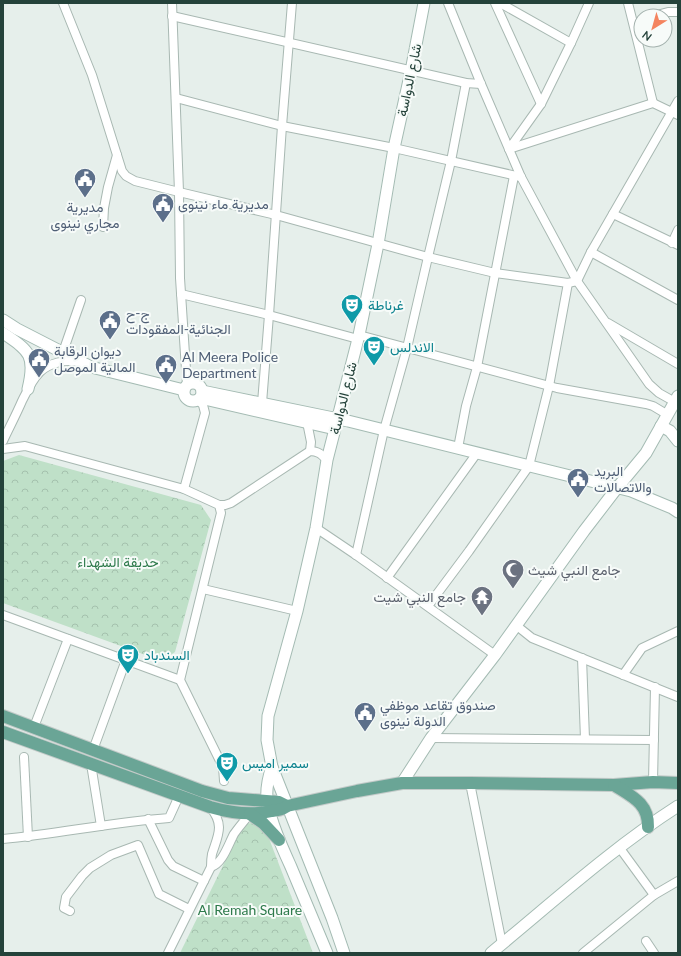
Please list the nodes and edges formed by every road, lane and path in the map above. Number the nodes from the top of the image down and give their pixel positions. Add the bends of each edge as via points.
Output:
1 (63, 3) edge
2 (172, 3) edge
3 (292, 3) edge
4 (424, 3) edge
5 (448, 3) edge
6 (495, 3) edge
7 (500, 3) edge
8 (589, 3) edge
9 (628, 3) edge
10 (172, 16) junction
11 (632, 21) joint
12 (290, 42) junction
13 (571, 42) junction
14 (412, 70) junction
15 (466, 83) junction
16 (481, 84) junction
17 (176, 98) junction
18 (678, 101) edge
19 (653, 102) junction
20 (541, 104) junction
21 (675, 114) edge
22 (282, 126) junction
23 (394, 148) junction
24 (509, 149) junction
25 (117, 155) junction
26 (451, 161) junction
27 (518, 176) junction
28 (179, 192) junction
29 (276, 214) junction
30 (613, 214) junction
31 (103, 227) dead end
32 (678, 230) edge
33 (378, 244) junction
34 (675, 244) edge
35 (591, 252) junction
36 (428, 257) junction
37 (495, 273) junction
38 (577, 282) junction
39 (568, 283) junction
40 (181, 294) junction
41 (81, 300) dead end
42 (678, 300) edge
43 (269, 315) junction
44 (3, 320) edge
45 (606, 321) junction
46 (3, 333) edge
47 (358, 337) junction
48 (407, 348) junction
49 (63, 352) junction
50 (85, 364) junction
51 (678, 364) edge
52 (477, 367) junction
53 (549, 386) junction
54 (186, 387) junction
55 (28, 389) junction
56 (200, 397) junction
57 (676, 399) edge
58 (262, 403) junction
59 (667, 416) junction
60 (307, 422) junction
61 (337, 424) junction
62 (661, 426) junction
63 (384, 430) junction
64 (3, 441) edge
65 (678, 442) edge
66 (458, 448) junction
67 (3, 449) edge
68 (310, 451) junction
69 (477, 453) junction
70 (327, 460) junction
71 (529, 466) junction
72 (617, 488) junction
73 (184, 489) junction
74 (219, 505) junction
75 (678, 512) edge
76 (316, 528) junction
77 (356, 555) junction
78 (387, 578) junction
79 (203, 589) junction
80 (428, 606) junction
81 (297, 610) junction
82 (3, 615) edge
83 (517, 626) junction
84 (678, 631) edge
85 (68, 639) junction
86 (495, 655) junction
87 (582, 658) junction
88 (126, 660) junction
89 (623, 674) junction
90 (180, 680) junction
91 (655, 687) junction
92 (678, 697) edge
93 (3, 716) edge
94 (34, 727) junction
95 (3, 732) edge
96 (431, 738) junction
97 (585, 739) junction
98 (654, 740) junction
99 (93, 750) junction
100 (24, 757) dead end
101 (91, 764) junction
102 (272, 767) junction
103 (224, 781) dead end
104 (470, 782) junction
105 (653, 782) junction
106 (402, 783) junction
107 (678, 783) edge
108 (614, 785) junction
109 (678, 789) edge
110 (179, 796) junction
111 (287, 806) junction
112 (678, 806) edge
113 (210, 807) junction
114 (269, 807) junction
115 (250, 814) junction
116 (148, 819) junction
117 (101, 826) junction
118 (648, 827) junction
119 (28, 837) junction
120 (3, 839) edge
121 (279, 840) junction
122 (620, 847) junction
123 (211, 867) junction
124 (204, 880) junction
125 (678, 881) edge
126 (654, 895) junction
127 (189, 909) junction
128 (70, 911) dead end
129 (646, 941) dead end
130 (502, 944) junction
131 (594, 950) edge
132 (168, 953) edge
133 (326, 953) edge
134 (344, 953) edge
135 (491, 953) edge
136 (583, 953) edge
137 (654, 953) edge

1 - 25 street via 92,75
2 - 10 street
3 - 12 street
4 - 14 street, شارع الدواسة
5 - 16 street
6 - 20 street
7 - 13 street
8 - 13 street
9 - 11 street
10 - 12 street
10 - 17 street
11 - 19 street
12 - 14 street
12 - 22 street
13 - 20 street
14 - 15 street
14 - 23 street, شارع الدواسة
15 - 16 street
15 - 26 street
16 - 24 street
17 - 22 street
17 - 28 street
18 - 21 street
19 - 21 street
19 - 24 street
20 - 24 street
21 - 30 street
22 - 23 street
22 - 29 street
23 - 26 street
23 - 33 street, شارع الدواسة
24 - 27 street
25 - 28 street via 126,176 135,181
25 - 31 street via 108,187
26 - 27 street
26 - 36 street
27 - 37 street
27 - 38 street
28 - 29 street
28 - 40 street
29 - 33 street
29 - 43 street
30 - 34 street
30 - 35 street
32 - 34 street
33 - 36 street
33 - 47 street, شارع الدواسة
35 - 38 street
35 - 42 street
36 - 37 street
36 - 48 street
37 - 39 street
37 - 52 street
38 - 39 street
38 - 45 street
39 - 53 street
40 - 43 street
40 - 54 street
41 - 49 street
43 - 47 street
43 - 58 street
44 - 49 street
45 - 51 street
45 - 57 street via 649,384 659,393
46 - 55 street via 21,345 30,358 32,368
47 - 48 street
47 - 61 street, شارع الدواسة
48 - 52 street
48 - 63 street
49 - 50 street
50 - 54 street via 98,370
50 - 55 street via 70,361 50,365 39,373
52 - 53 street
52 - 66 street
53 - 59 street via 646,404
53 - 71 street
54 - 56 street via 197,383 202,388
54 - 56 street via 184,395 188,400 193,402
55 - 64 street
56 - 58 street
56 - 60 street
56 - 73 street via 205,413
57 - 59 street
58 - 61 street
59 - 62 street
60 - 61 street
60 - 68 street
61 - 63 street
61 - 70 street, شارع الدواسة
62 - 65 street via 670,431
62 - 72 street via 646,453
63 - 66 street
63 - 77 street
66 - 69 street
67 - 73 street via 25,446
68 - 70 street via 320,452
68 - 74 street via 231,503
69 - 71 street
69 - 78 street
70 - 76 street, شارع الدواسة
71 - 72 street
71 - 80 street
72 - 75 street via 631,491
72 - 83 street
73 - 74 street
74 - 79 street via 222,513
76 - 77 street
76 - 81 street, شارع الدواسة
77 - 78 street
78 - 80 street
79 - 81 street
79 - 90 street
80 - 86 street
81 - 102 street, شارع الدواسة via 268,716 267,740
82 - 85 street
83 - 86 street
83 - 87 street via 532,638
84 - 89 street via 642,648
85 - 88 street
85 - 94 street
86 - 96 street
87 - 89 street
87 - 97 street
88 - 90 street
88 - 99 street
89 - 91 street
90 - 103 street via 222,767
91 - 92 street
91 - 98 street
93 - 94 main road
94 - 99 main road
95 - 101 main road
96 - 97 street
96 - 106 street
97 - 98 street
98 - 105 street
99 - 114 main road via 207,792
100 - 119 street
101 - 110 main road
101 - 117 street
102 - 111 street, شارع الدواسة
102 - 114 street, شارع الدواسة via 267,784
104 - 106 main road
104 - 108 main road
104 - 130 street
105 - 107 main road
105 - 108 main road
106 - 111 main road
107 - 109 main road
108 - 118 main road via 639,801 647,816
110 - 113 main road
110 - 116 street via 169,818
111 - 114 main road via 282,809
111 - 134 street, شارع الدواسة
112 - 118 street
113 - 115 main road
113 - 123 street via 219,827
114 - 115 main road
114 - 121 street, شارع الدواسة
115 - 121 main road
115 - 123 street via 235,832 219,861
116 - 117 street
116 - 124 street via 173,866
117 - 119 street
118 - 122 street
119 - 120 street
121 - 133 street, شارع الدواسة
122 - 126 street
122 - 130 street
123 - 124 street
124 - 127 street
125 - 126 street
126 - 131 street
127 - 128 street via 159,894 138,845 110,855 90,868 66,897 64,908
127 - 132 street
129 - 137 street
130 - 135 street
131 - 136 street

